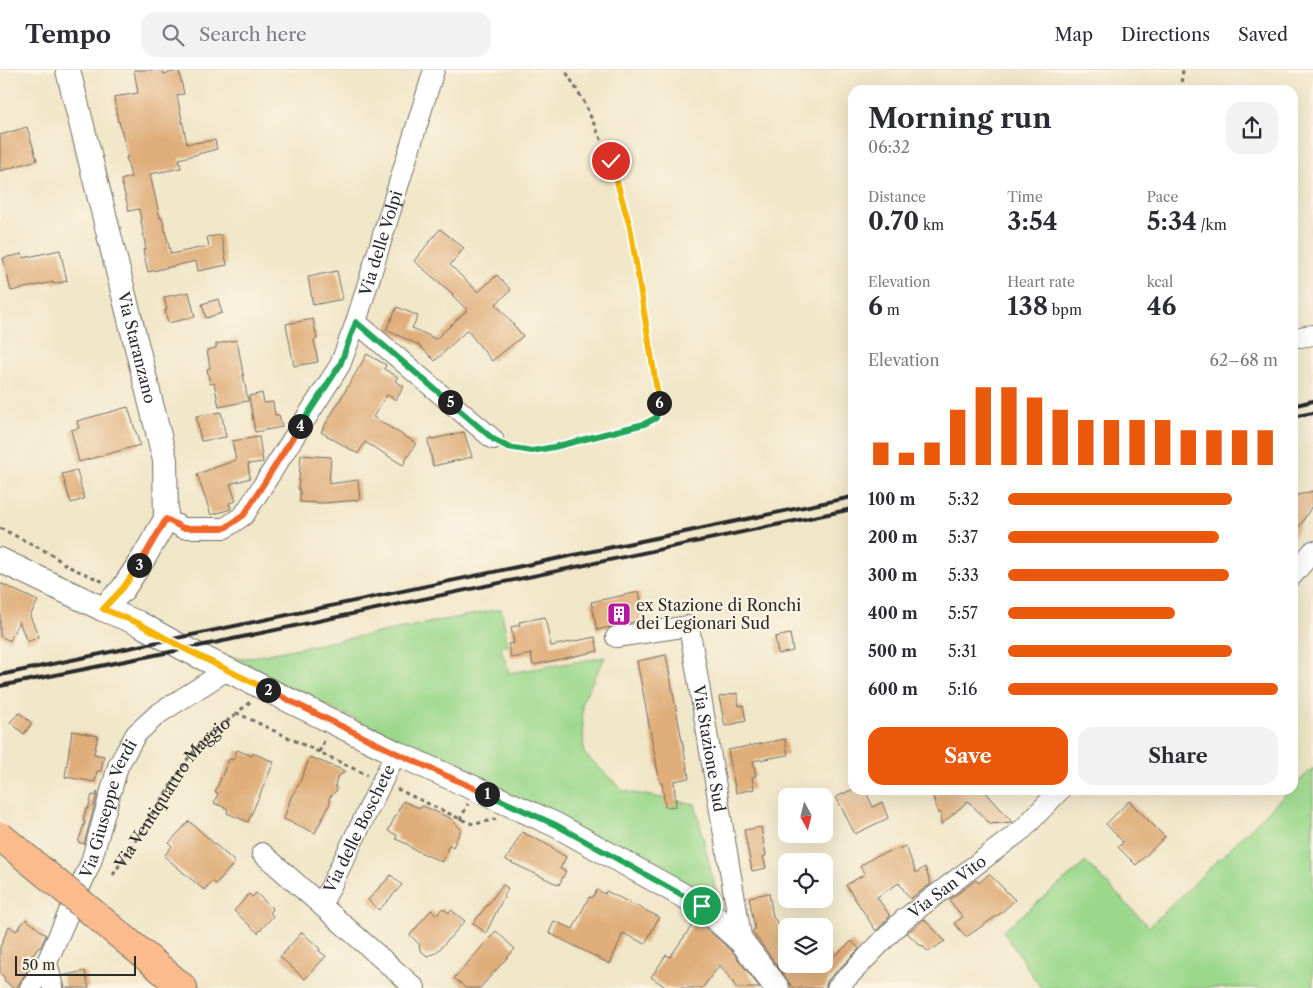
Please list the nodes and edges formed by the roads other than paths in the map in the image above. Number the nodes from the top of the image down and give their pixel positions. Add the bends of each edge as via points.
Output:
1 (68, 70) edge
2 (434, 70) edge
3 (356, 322) junction
4 (493, 439) road end
5 (166, 519) junction
6 (1313, 551) edge
7 (0, 560) edge
8 (1298, 569) edge
9 (103, 609) junction
10 (616, 637) dead end
11 (227, 670) junction
12 (396, 753) junction
13 (1055, 795) edge
14 (0, 836) edge
15 (262, 853) dead end
16 (322, 904) junction
17 (742, 942) junction
18 (48, 962) junction
19 (30, 988) edge
20 (53, 988) edge
21 (182, 988) edge
22 (415, 988) edge
23 (777, 988) edge
24 (837, 988) edge

1 - 5 street, Via Staranzano via 166,460
2 - 3 street, Via delle Volpi
3 - 4 street
3 - 5 street, Via delle Volpi via 340,365 244,515 225,528 183,528
5 - 9 street via 123,588
6 - 8 street
7 - 9 street
9 - 11 street via 138,623
10 - 17 street, Via Stazione Sud via 689,626
11 - 12 street
11 - 18 street, Via Giuseppe Verdi via 158,714 136,734 118,766 91,862
12 - 16 street, Via delle Boschete
12 - 17 street via 556,825 702,906
13 - 24 street, Via San Vito via 1023,829 903,920
14 - 21 main road, bridge
15 - 16 street, Via delle Boschete
16 - 22 street, Via delle Boschete
17 - 23 street
18 - 19 street, Via Giuseppe Verdi
18 - 20 street

